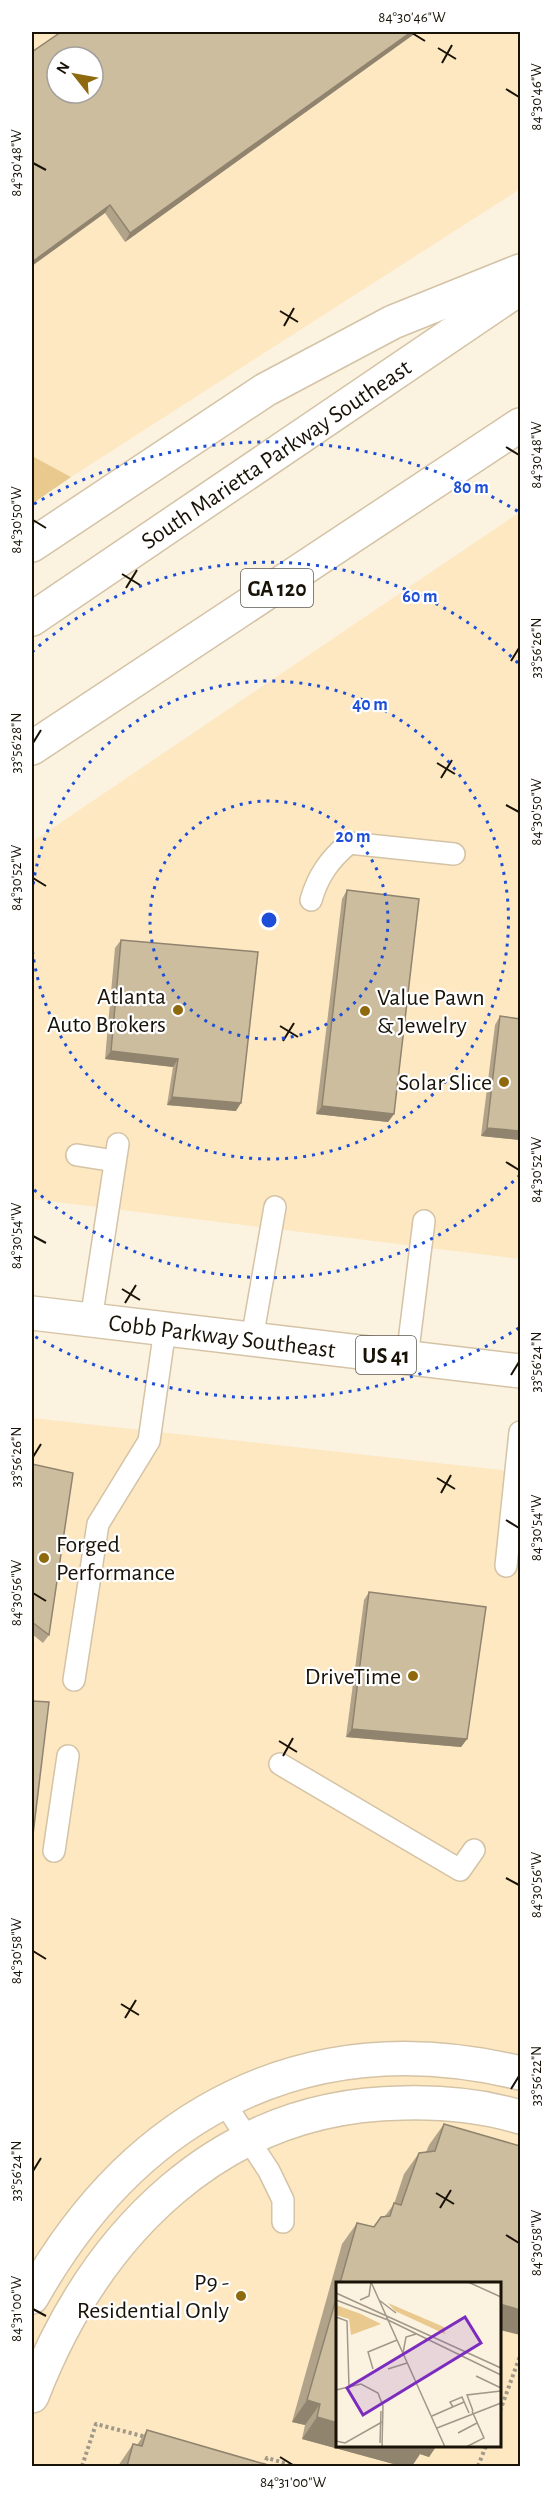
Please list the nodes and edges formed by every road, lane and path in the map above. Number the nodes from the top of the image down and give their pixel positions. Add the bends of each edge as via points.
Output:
1 (520, 271) edge
2 (520, 288) edge
3 (520, 425) edge
4 (32, 545) edge
5 (32, 619) edge
6 (32, 748) edge
7 (454, 854) dead end
8 (311, 900) dead end
9 (76, 1155) dead end
10 (276, 1207) dead end
11 (424, 1221) dead end
12 (32, 1313) edge
13 (92, 1320) junction
14 (165, 1329) junction
15 (252, 1339) junction
16 (407, 1358) junction
17 (520, 1371) edge
18 (520, 1432) edge
19 (506, 1566) dead end
20 (74, 1680) dead end
21 (68, 1756) dead end
22 (280, 1764) dead end
23 (474, 1850) dead end
24 (54, 1851) dead end
25 (520, 2073) edge
26 (223, 2101) junction
27 (520, 2117) edge
28 (248, 2139) junction
29 (283, 2222) dead end
30 (32, 2297) edge
31 (520, 2356) edge
32 (32, 2396) edge
33 (501, 2408) edge
34 (151, 2438) edge
35 (485, 2447) edge
36 (82, 2466) edge
37 (264, 2466) edge
38 (295, 2466) edge
39 (478, 2466) edge

1 - 4 main road via 393,322 265,390
2 - 5 main road, South Marietta Parkway Southeast
3 - 6 main road, GA 120
7 - 8 lane via 349,843 325,867
9 - 13 lane via 116,1153
10 - 15 lane
11 - 16 lane
12 - 13 main road, Cobb Parkway Southeast / US 41
13 - 14 main road, Cobb Parkway Southeast / US 41
14 - 15 main road, Cobb Parkway Southeast / US 41
14 - 20 lane via 149,1441 98,1524
15 - 16 main road, Cobb Parkway Southeast / US 41
16 - 17 main road, Cobb Parkway Southeast / US 41
18 - 19 lane
21 - 24 lane
22 - 23 lane via 460,1870
25 - 26 main road via 449,2060 388,2059 303,2072
26 - 28 lane
26 - 30 main road via 179,2128 139,2160 97,2204
27 - 28 main road via 453,2105 389,2103 299,2119
28 - 29 lane via 283,2200
28 - 32 main road via 189,2174 129,2232 64,2325
31 - 33 path
34 - 36 path via 96,2424
35 - 39 path
37 - 38 path via 267,2458

